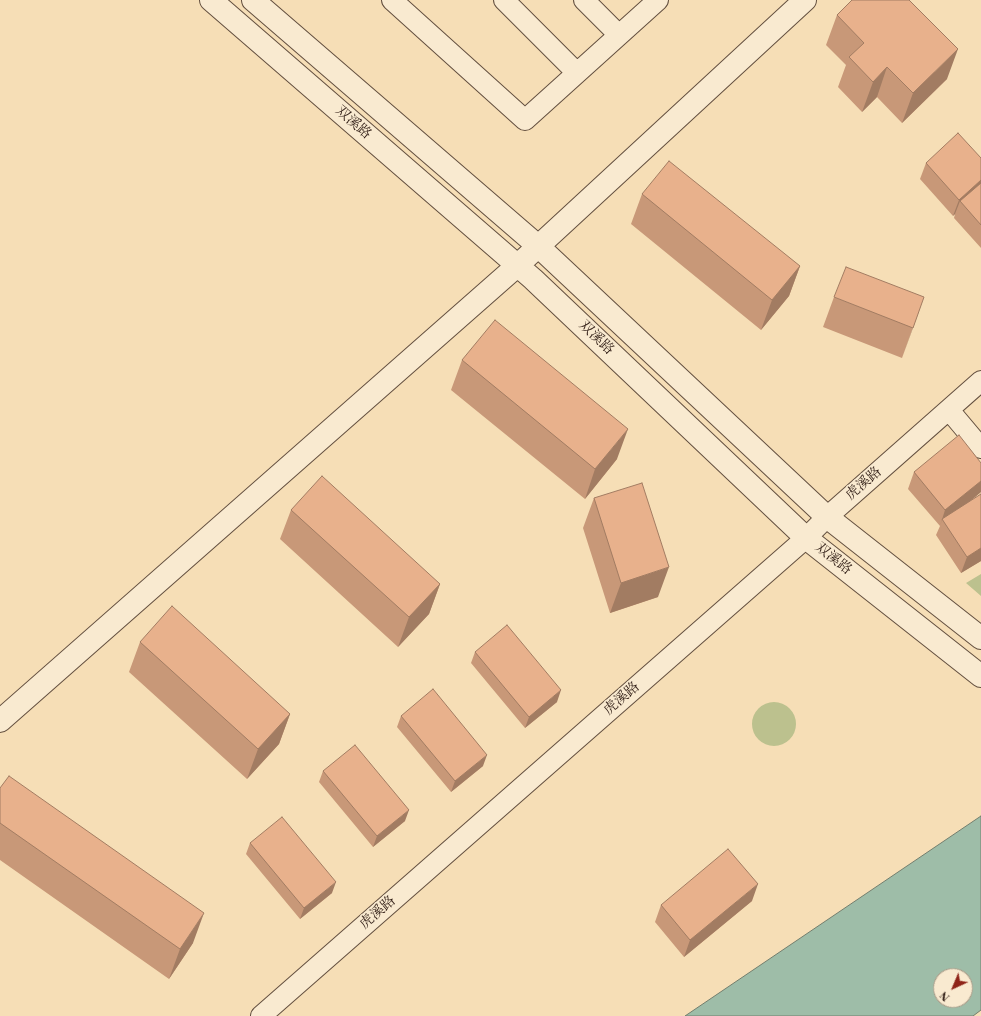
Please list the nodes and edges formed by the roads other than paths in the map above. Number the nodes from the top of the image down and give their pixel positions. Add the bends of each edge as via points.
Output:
1 (210, 0) edge
2 (253, 0) edge
3 (392, 0) edge
4 (504, 0) edge
5 (584, 0) edge
6 (658, 0) edge
7 (805, 0) edge
8 (619, 35) junction
9 (577, 73) junction
10 (538, 246) junction
11 (518, 265) junction
12 (981, 381) edge
13 (949, 410) junction
14 (981, 448) edge
15 (827, 517) junction
16 (806, 538) junction
17 (981, 638) edge
18 (981, 676) edge
19 (0, 721) edge
20 (261, 1016) edge

1 - 11 street, 双溪路
2 - 10 street, 双溪路
3 - 9 street via 525,120
4 - 9 street
5 - 8 street
6 - 8 street
7 - 10 street
8 - 9 street
10 - 11 street
10 - 15 street, 双溪路
11 - 16 street, 双溪路
11 - 19 street
12 - 13 street, 虎溪路
13 - 14 street
13 - 15 street, 虎溪路
15 - 16 street, 虎溪路
15 - 17 street, 双溪路
16 - 18 street, 双溪路
16 - 20 street, 虎溪路

